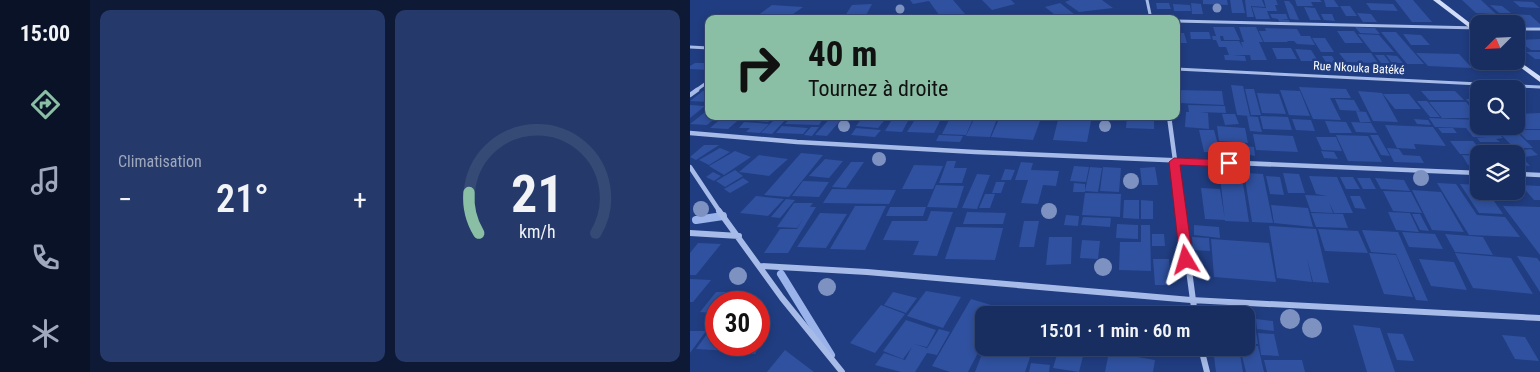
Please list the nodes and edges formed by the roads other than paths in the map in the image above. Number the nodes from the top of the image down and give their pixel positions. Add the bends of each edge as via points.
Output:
1 (1147, 0) edge
2 (1436, 0) edge
3 (1150, 15) edge
4 (1180, 20) edge
5 (1470, 24) edge
6 (1470, 28) edge
7 (1525, 29) edge
8 (1540, 29) edge
9 (690, 47) edge
10 (705, 48) edge
11 (1180, 69) edge
12 (1525, 69) edge
13 (1540, 80) edge
14 (705, 84) edge
15 (1540, 87) edge
16 (690, 95) edge
17 (1169, 120) edge
18 (690, 133) edge
19 (1174, 162) junction
20 (690, 167) edge
21 (1470, 172) edge
22 (1525, 174) edge
23 (1540, 175) edge
24 (690, 233) edge
25 (739, 236) junction
26 (760, 266) junction
27 (1191, 300) junction
28 (1193, 306) edge
29 (1540, 318) edge
30 (1204, 356) edge
31 (842, 372) edge
32 (1207, 372) edge

1 - 3 street
2 - 5 street
4 - 6 street
7 - 8 street
9 - 10 street
11 - 15 street, Rue Nkouka Batéké
12 - 13 street
14 - 16 street
17 - 19 street
18 - 19 street via 822,144
19 - 21 street
19 - 27 street
20 - 25 street
22 - 23 street
24 - 25 street
25 - 26 street
26 - 27 street
26 - 31 street via 811,337
27 - 28 street
27 - 29 street
30 - 32 street

